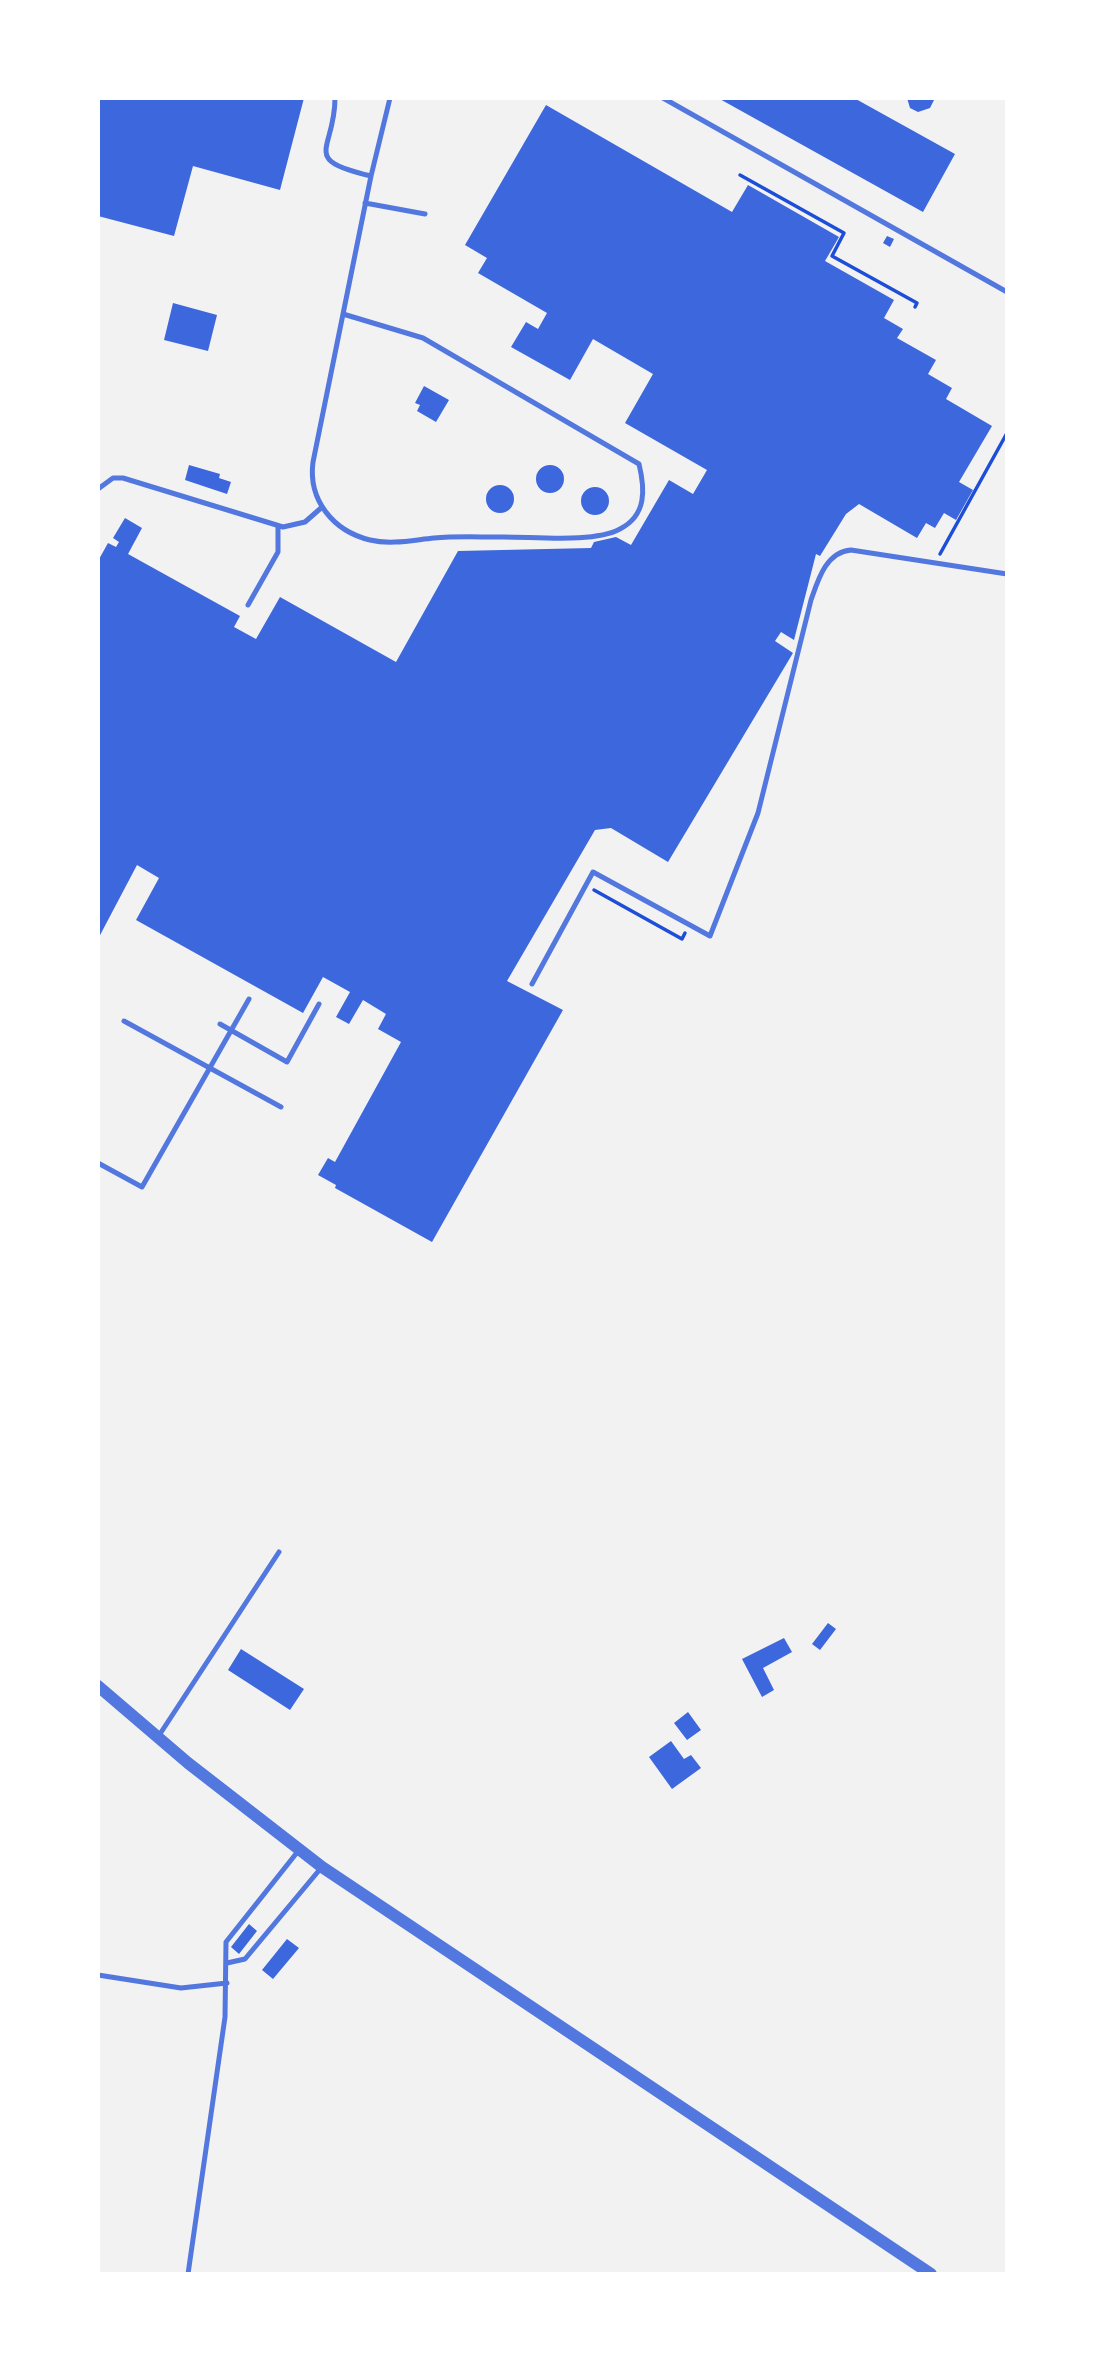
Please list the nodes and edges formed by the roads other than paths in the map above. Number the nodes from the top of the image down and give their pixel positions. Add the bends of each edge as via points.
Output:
1 (335, 98) edge
2 (390, 98) edge
3 (663, 98) edge
4 (371, 176) junction
5 (365, 203) junction
6 (425, 214) dead end
7 (1007, 292) edge
8 (343, 314) junction
9 (98, 489) edge
10 (321, 508) junction
11 (278, 527) junction
12 (1007, 574) edge
13 (248, 606) dead end
14 (532, 984) dead end
15 (249, 999) dead end
16 (319, 1004) dead end
17 (124, 1021) dead end
18 (220, 1024) dead end
19 (231, 1031) junction
20 (210, 1068) junction
21 (281, 1107) dead end
22 (98, 1163) edge
23 (279, 1552) dead end
24 (98, 1686) edge
25 (157, 1738) junction
26 (299, 1850) junction
27 (321, 1867) junction
28 (227, 1963) junction
29 (98, 1975) edge
30 (227, 1983) junction
31 (188, 2274) edge
32 (931, 2274) edge

1 - 4 lane via 325,151 328,159 337,168
2 - 4 lane
3 - 7 lane
4 - 5 lane
5 - 6 lane
5 - 8 lane
8 - 10 lane via 311,474
8 - 10 lane via 423,338 619,452 639,464 645,492 637,514 620,529 594,536 385,542 357,535
9 - 11 lane via 113,478 123,478
10 - 11 lane via 305,522
11 - 13 lane via 278,552
12 - 14 lane via 851,550 839,553 828,563 808,611 746,849 710,936 593,872
15 - 19 lane
16 - 19 lane via 287,1062
17 - 20 lane
18 - 19 lane
19 - 20 lane
20 - 21 lane
20 - 22 lane via 142,1187
23 - 25 lane
24 - 25 street
25 - 26 street
26 - 27 street
26 - 28 lane via 226,1942
27 - 28 lane via 245,1959
27 - 32 street
28 - 30 lane
29 - 30 lane via 181,1988
30 - 31 lane

